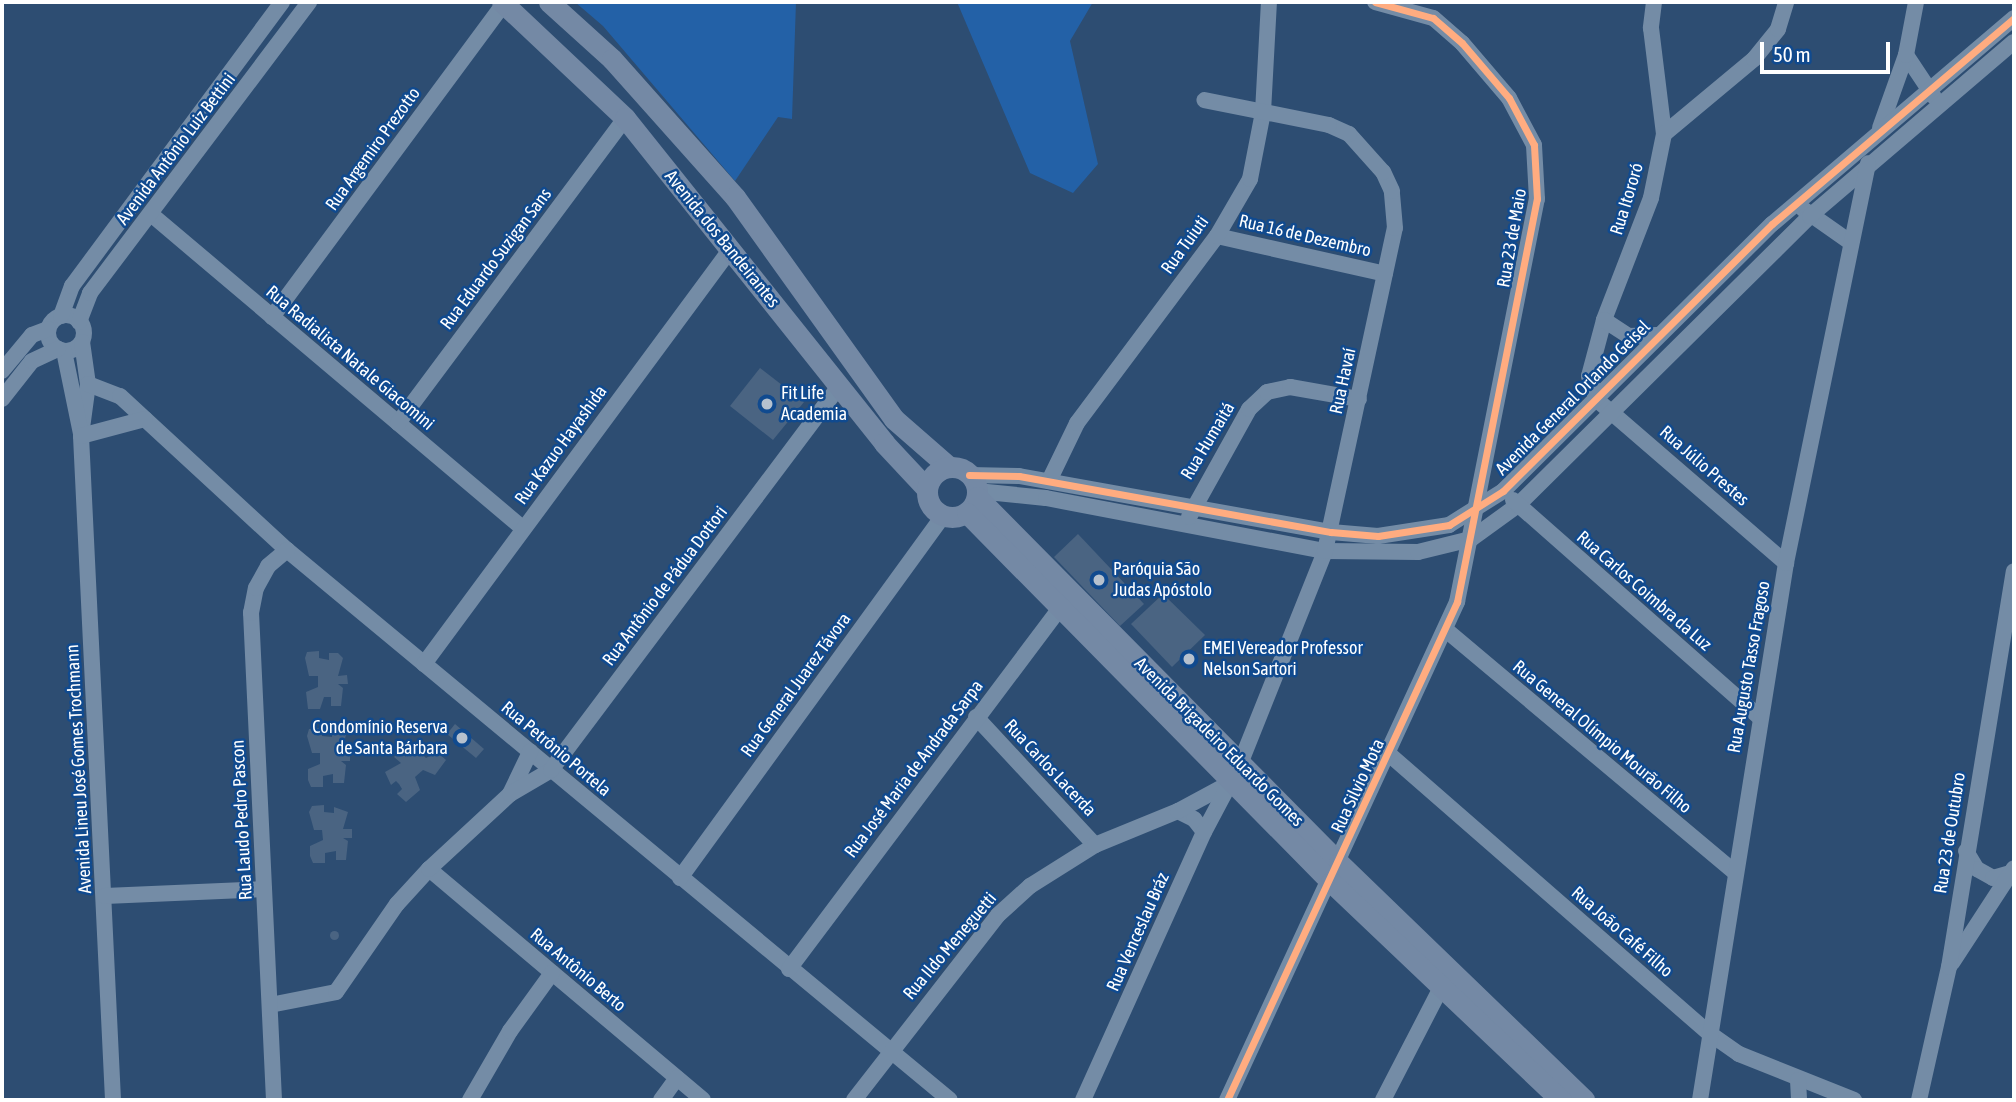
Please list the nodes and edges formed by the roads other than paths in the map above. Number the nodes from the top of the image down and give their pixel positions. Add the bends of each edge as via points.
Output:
1 (282, 2) edge
2 (309, 2) edge
3 (549, 2) edge
4 (1269, 2) edge
5 (1375, 2) edge
6 (1436, 2) edge
7 (1654, 2) edge
8 (1786, 2) edge
9 (1916, 2) edge
10 (503, 3) edge
11 (1433, 18) junction
12 (2014, 18) edge
13 (2014, 42) edge
14 (1906, 55) junction
15 (1928, 89) junction
16 (1205, 100) dead end
17 (1939, 103) junction
18 (1263, 113) junction
19 (625, 118) junction
20 (1879, 132) junction
21 (1664, 134) junction
22 (1867, 166) junction
23 (1797, 203) junction
24 (152, 215) junction
25 (1810, 216) junction
26 (1217, 236) junction
27 (1850, 242) junction
28 (730, 250) junction
29 (1385, 274) junction
30 (61, 316) junction
31 (272, 317) junction
32 (1604, 320) junction
33 (79, 322) junction
34 (48, 329) junction
35 (1657, 335) junction
36 (82, 342) junction
37 (61, 350) junction
38 (2, 371) edge
39 (88, 384) junction
40 (839, 386) junction
41 (2, 399) edge
42 (1359, 399) junction
43 (1597, 400) junction
44 (1613, 412) junction
45 (145, 419) junction
46 (398, 424) junction
47 (81, 436) junction
48 (1049, 481) junction
49 (968, 488) junction
50 (928, 489) junction
51 (1503, 491) junction
52 (1518, 505) junction
53 (1192, 508) junction
54 (1473, 514) junction
55 (944, 515) junction
56 (1186, 525) junction
57 (523, 529) junction
58 (1331, 532) junction
59 (1471, 539) junction
60 (287, 550) junction
61 (1325, 551) junction
62 (1786, 563) junction
63 (2014, 571) edge
64 (1066, 601) junction
65 (1446, 630) junction
66 (424, 664) junction
67 (976, 717) junction
68 (1760, 718) junction
69 (530, 752) junction
70 (1390, 755) junction
71 (551, 770) junction
72 (1236, 773) junction
73 (510, 794) junction
74 (1178, 811) junction
75 (1204, 832) junction
76 (1095, 845) junction
77 (1966, 851) junction
78 (429, 869) junction
79 (2013, 871) edge
80 (1335, 872) junction
81 (1734, 873) junction
82 (680, 878) junction
83 (264, 889) junction
84 (105, 896) junction
85 (1949, 967) junction
86 (789, 969) junction
87 (552, 973) junction
88 (1445, 980) junction
89 (270, 1005) junction
90 (1709, 1033) junction
91 (888, 1051) junction
92 (677, 1078) junction
93 (1798, 1080) junction
94 (1819, 1094) edge
95 (113, 1100) edge
96 (274, 1100) edge
97 (470, 1100) edge
98 (661, 1100) edge
99 (703, 1100) edge
100 (854, 1100) edge
101 (950, 1100) edge
102 (1083, 1100) edge
103 (1227, 1100) edge
104 (1383, 1100) edge
105 (1561, 1100) edge
106 (1584, 1100) edge
107 (1699, 1100) edge
108 (1799, 1100) edge
109 (1854, 1100) edge
110 (1919, 1100) edge

1 - 30 street, Avenida Antônio Luiz Bettini via 72,286
2 - 24 street, Avenida Antônio Luiz Bettini
3 - 49 main road, Avenida dos Bandeirantes via 612,59 735,197 894,419
4 - 18 street, Rua Tuiuti
5 - 11 street, Rua 23 de Maio
6 - 11 street
7 - 21 street, Rua Itororó via 1651,28
8 - 21 street via 1778,29 1754,59
9 - 14 street, Rua Augusto Tasso Fragoso
10 - 19 main road, Avenida dos Bandeirantes
10 - 31 street, Rua Argemiro Prezotto
11 - 54 street, Rua 23 de Maio via 1462,43 1509,98 1534,145 1539,170 1537,199
12 - 15 street, Avenida General Orlando Geisel
13 - 17 street
14 - 15 street
14 - 20 street, Rua Augusto Tasso Fragoso
15 - 17 street
15 - 20 street, Avenida General Orlando Geisel
16 - 18 street, Rua Havaí
17 - 22 street
18 - 26 street, Rua Tuiuti via 1250,179
18 - 29 street, Rua Havaí via 1329,125 1349,134 1382,172 1396,210
19 - 28 main road, Avenida dos Bandeirantes
19 - 46 street, Rua Eduardo Suzigan Sans
20 - 22 street, Rua Augusto Tasso Fragoso
20 - 23 street, Avenida General Orlando Geisel
21 - 32 street, Rua Itororó via 1651,198
22 - 25 street
22 - 27 street, Rua Augusto Tasso Fragoso
23 - 25 street
23 - 35 street, Avenida General Orlando Geisel
24 - 31 street, Rua Radialista Natale Giacomini
24 - 33 street, Avenida Antônio Luiz Bettini via 90,293
25 - 27 street
25 - 44 street
26 - 29 street, Rua 16 de Dezembro
26 - 48 street, Rua Tuiuti via 1077,423
27 - 62 street, Rua Augusto Tasso Fragoso
28 - 40 main road, Avenida dos Bandeirantes
28 - 57 street, Rua Kazuo Hayashida
29 - 42 street, Rua Havaí
30 - 33 street
30 - 34 street
31 - 46 street, Rua Radialista Natale Giacomini
32 - 35 street via 1629,336
32 - 43 street, Rua Itororó via 1589,376
33 - 36 street
34 - 37 street via 51,344
34 - 38 street via 32,335
35 - 43 street, Avenida General Orlando Geisel
36 - 37 street
36 - 39 street, Avenida Lineu José Gomes Trochmann
37 - 41 street via 32,361
37 - 47 street, Avenida Lineu José Gomes Trochmann
39 - 45 street, Rua Petrônio Portela via 120,396
39 - 47 street, Avenida Lineu José Gomes Trochmann
40 - 50 main road, Avenida dos Bandeirantes
40 - 71 street, Rua Antônio de Pádua Dottori
42 - 53 street, Rua Humaitá via 1290,387 1267,392 1249,409
42 - 58 street, Rua Havaí
43 - 44 street, Rua Júlio Prestes
43 - 51 street, Avenida General Orlando Geisel
44 - 52 street
44 - 62 street, Rua Júlio Prestes
45 - 47 street
45 - 60 street, Rua Petrônio Portela
46 - 57 street, Rua Radialista Natale Giacomini
47 - 84 street, Avenida Lineu José Gomes Trochmann
48 - 49 street, Avenida General Orlando Geisel
48 - 53 street, Avenida General Orlando Geisel
49 - 50 main road via 934,474
49 - 55 main road
49 - 56 street
49 - 64 main road, Avenida Brigadeiro Eduardo Gomes
50 - 55 main road, Avenida dos Bandeirantes via 931,505
51 - 52 street, Rua Carlos Coimbra da Luz
51 - 54 street, Avenida General Orlando Geisel
52 - 59 street
52 - 68 street, Rua Carlos Coimbra da Luz
53 - 56 street, Rua Humaitá
53 - 58 street, Avenida General Orlando Geisel
54 - 58 street, Avenida General Orlando Geisel via 1416,533
54 - 59 street, Rua Silvio Mota
55 - 82 street, Rua General Juarez Távora
56 - 61 street
57 - 66 street, Rua Kazuo Hayashida
58 - 61 street, Rua Havaí
59 - 61 street via 1418,552
59 - 65 street, Rua Silvio Mota
60 - 66 street, Rua Petrônio Portela
60 - 83 street, Rua Laudo Pedro Pascon via 262,577 251,613
61 - 72 street, Rua Havaí
62 - 68 street, Rua Augusto Tasso Fragoso
63 - 77 street, Rua 23 de Outubro
64 - 67 street, Rua José Maria de Andrada Sarpa
64 - 72 main road, Avenida Brigadeiro Eduardo Gomes
65 - 70 street, Rua Silvio Mota
65 - 81 street, Rua General Olímpio Mourão Filho
66 - 69 street, Rua Petrônio Portela
67 - 76 street, Rua Carlos Lacerda
67 - 86 street, Rua José Maria de Andrada Sarpa
68 - 81 street, Rua Augusto Tasso Fragoso
69 - 71 street, Rua Petrônio Portela
69 - 73 street, Rua Antônio de Pádua Dottori
70 - 80 street, Rua Silvio Mota
70 - 90 street, Rua João Café Filho
71 - 73 street, Rua Antônio de Pádua Dottori
71 - 82 street, Rua Petrônio Portela
72 - 74 street, Rua Ildo Meneguetti
72 - 75 street, Rua Venceslau Bráz
72 - 80 main road, Avenida Brigadeiro Eduardo Gomes
73 - 78 street, Rua Antônio de Pádua Dottori
74 - 75 street
74 - 76 street, Rua Ildo Meneguetti
75 - 102 street, Rua Venceslau Bráz
76 - 91 street, Rua Ildo Meneguetti via 1058,864 998,915
77 - 79 street via 1977,869 1993,878
77 - 85 street, Rua 23 de Outubro
78 - 87 street, Rua Antônio Berto
78 - 89 street, Rua Antônio de Pádua Dottori via 397,904 336,992
79 - 85 street
80 - 88 main road, Avenida Brigadeiro Eduardo Gomes
80 - 103 street, Rua Silvio Mota
81 - 90 street, Rua Augusto Tasso Fragoso
82 - 86 street, Rua Petrônio Portela
83 - 84 street
83 - 89 street, Rua Laudo Pedro Pascon
84 - 95 street, Avenida Lineu José Gomes Trochmann
85 - 110 street, Rua 23 de Outubro
86 - 91 street, Rua Petrônio Portela
87 - 92 street, Rua Antônio Berto
87 - 97 street via 510,1031
88 - 104 street
88 - 105 main road, Avenida Brigadeiro Eduardo Gomes
88 - 106 main road, Avenida Brigadeiro Eduardo Gomes
89 - 96 street, Rua Laudo Pedro Pascon
90 - 93 street, Rua João Café Filho via 1740,1054
90 - 107 street, Rua Augusto Tasso Fragoso
91 - 100 street, Rua Ildo Meneguetti
91 - 101 street, Rua Petrônio Portela
92 - 98 street
92 - 99 street, Rua Antônio Berto
93 - 94 street, Rua João Café Filho
93 - 108 street
94 - 109 street, Rua João Café Filho

